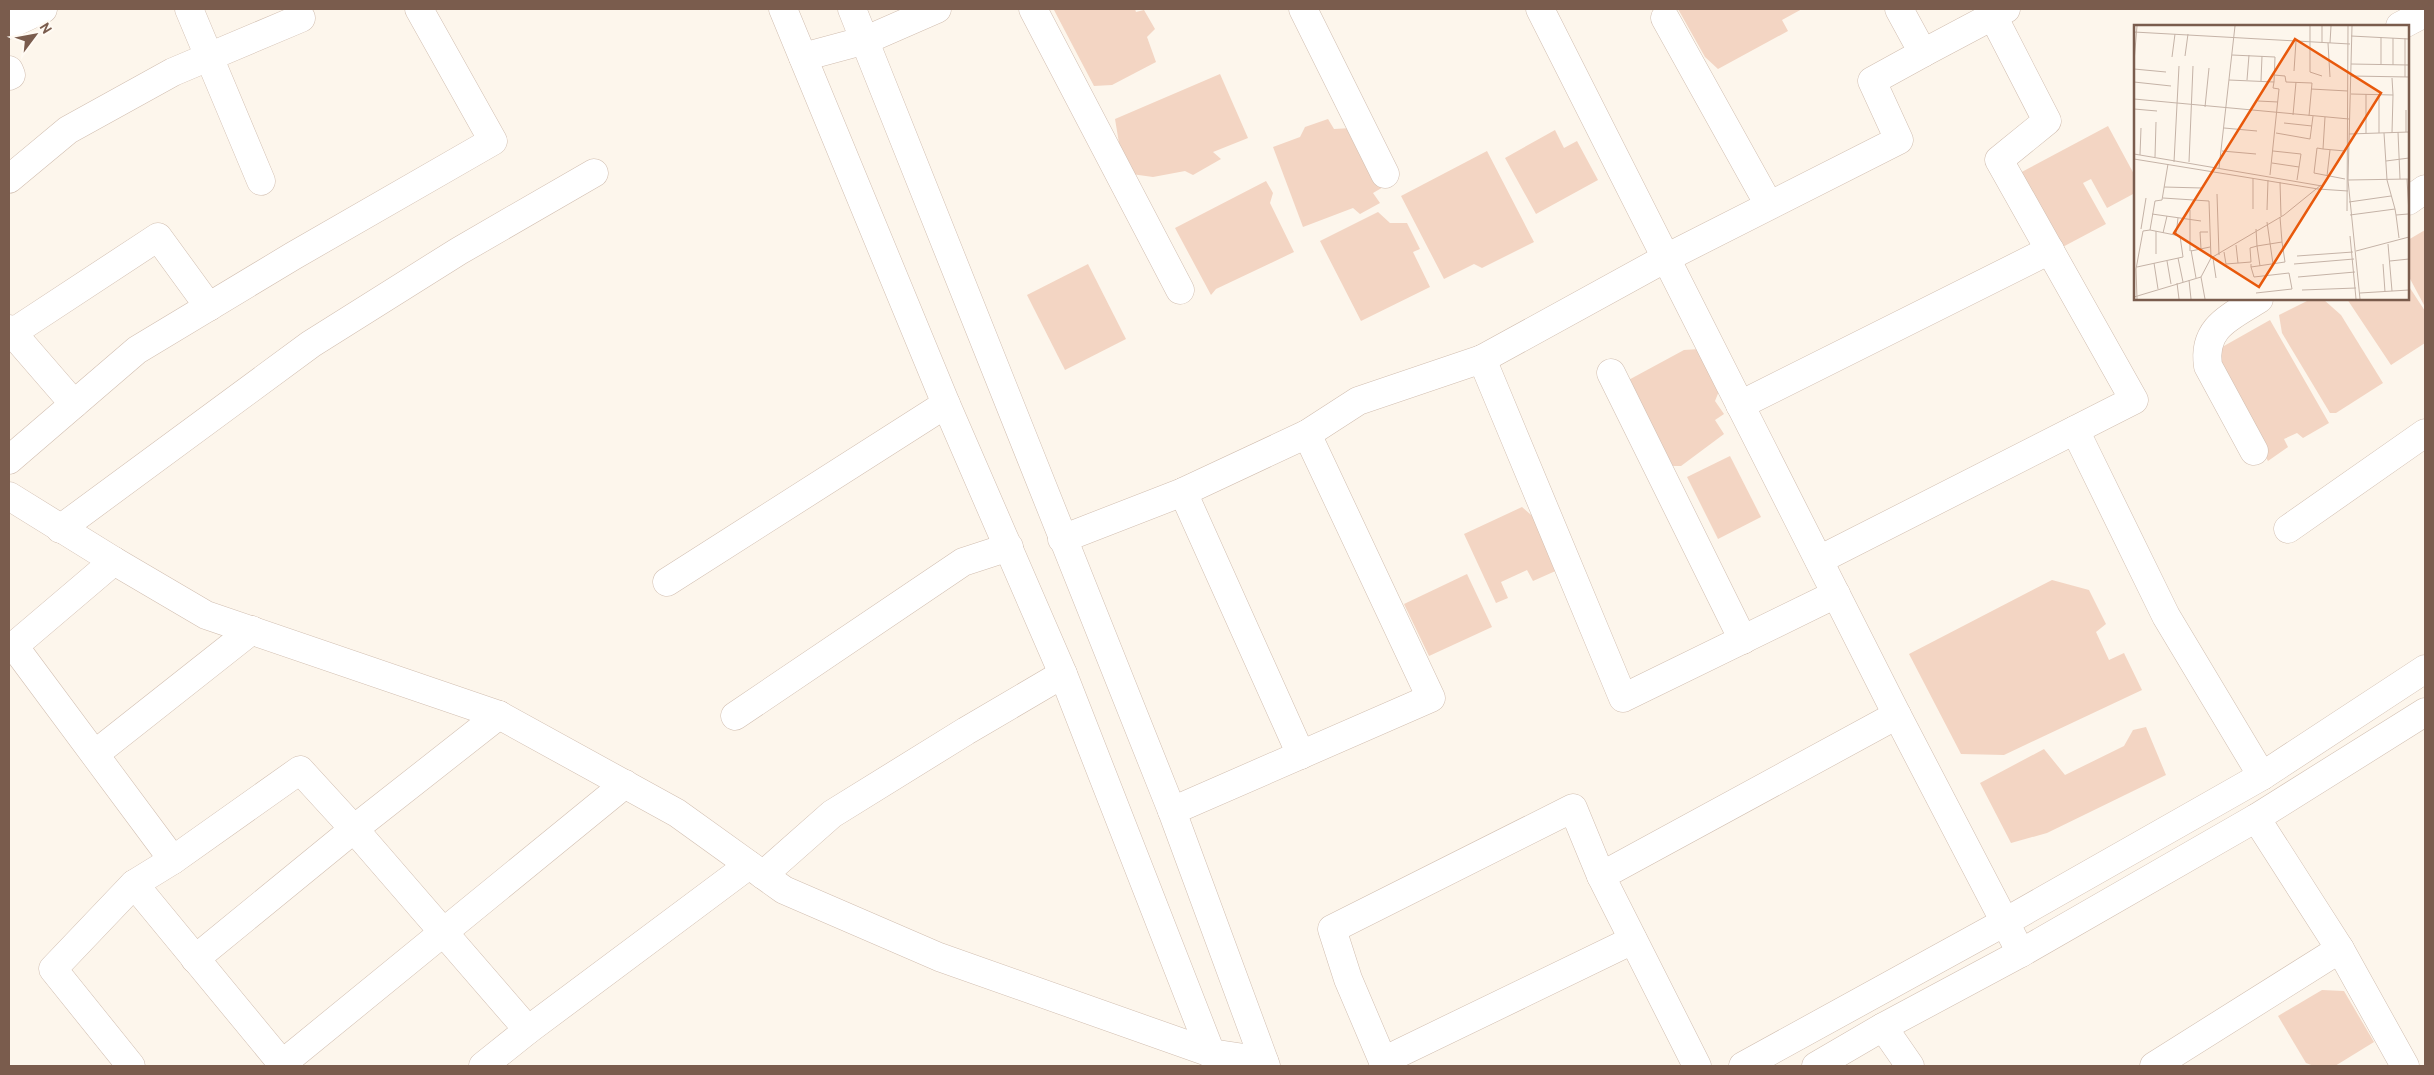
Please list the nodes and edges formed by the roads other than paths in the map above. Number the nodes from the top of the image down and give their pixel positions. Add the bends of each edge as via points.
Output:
1 (43, 9) edge
2 (189, 9) edge
3 (419, 9) edge
4 (783, 9) edge
5 (852, 9) edge
6 (937, 9) edge
7 (1033, 9) edge
8 (1303, 9) edge
9 (1540, 9) edge
10 (1899, 9) edge
11 (1999, 12) edge
12 (301, 18) dead end
13 (1666, 18) dead end
14 (9, 25) edge
15 (866, 40) junction
16 (1923, 53) junction
17 (210, 57) junction
18 (803, 57) junction
19 (9, 70) edge
20 (9, 76) edge
21 (594, 173) dead end
22 (1385, 174) dead end
23 (9, 179) edge
24 (261, 181) dead end
25 (2425, 189) edge
26 (2409, 199) edge
27 (1768, 205) junction
28 (2050, 250) junction
29 (1666, 258) junction
30 (1180, 290) dead end
31 (2257, 300) edge
32 (209, 306) junction
33 (11, 331) edge
34 (1482, 359) junction
35 (1611, 373) dead end
36 (74, 404) junction
37 (946, 404) junction
38 (1740, 405) junction
39 (2075, 430) junction
40 (2425, 433) edge
41 (1307, 434) junction
42 (2254, 451) dead end
43 (9, 460) edge
44 (1183, 492) junction
45 (9, 496) edge
46 (60, 528) junction
47 (2288, 529) dead end
48 (1062, 539) junction
49 (1009, 547) junction
50 (1819, 560) junction
51 (114, 562) junction
52 (667, 582) dead end
53 (1836, 594) junction
54 (252, 630) junction
55 (1743, 640) junction
56 (2425, 669) edge
57 (1063, 674) junction
58 (499, 715) junction
59 (1897, 715) junction
60 (735, 716) dead end
61 (2424, 717) edge
62 (94, 754) junction
63 (1302, 755) junction
64 (2262, 776) junction
65 (625, 784) junction
66 (1172, 811) junction
67 (2256, 818) junction
68 (354, 829) junction
69 (173, 860) junction
70 (756, 870) junction
71 (1601, 876) junction
72 (134, 884) junction
73 (2005, 922) junction
74 (444, 932) junction
75 (1632, 940) junction
76 (2340, 949) junction
77 (2021, 953) junction
78 (195, 959) junction
79 (1883, 1027) junction
80 (528, 1030) junction
81 (1215, 1060) edge
82 (1265, 1064) edge
83 (1384, 1064) edge
84 (283, 1065) edge
85 (131, 1066) edge
86 (483, 1066) edge
87 (1696, 1066) edge
88 (1743, 1066) edge
89 (1816, 1066) edge
90 (1910, 1066) edge
91 (2154, 1066) edge
92 (2405, 1066) edge

1 - 14 street
2 - 17 street
3 - 32 street via 493,141
4 - 18 street
5 - 15 street
6 - 15 street
7 - 30 street
8 - 22 street
9 - 29 street
10 - 16 street
11 - 16 street
11 - 28 street via 2047,121 1999,160
12 - 17 street
13 - 27 street
15 - 18 street
15 - 48 street
16 - 27 street via 1872,81 1899,140
17 - 23 street via 173,72 68,130
17 - 24 street
18 - 37 street
19 - 20 street
21 - 46 street via 459,251 311,344
25 - 26 street
27 - 29 street
28 - 38 street
28 - 39 street via 2134,400
29 - 34 street
29 - 38 street
31 - 42 street via 2224,322 2210,337 2206,352 2208,366
32 - 33 street via 158,237
32 - 36 street via 137,350
33 - 36 street
34 - 41 street via 1358,401
34 - 55 street via 1623,698
35 - 55 street
36 - 43 street
37 - 49 street
37 - 52 street
38 - 50 street
39 - 50 street
39 - 64 street via 2166,616
40 - 47 street
41 - 44 street
41 - 63 street via 1431,698
44 - 48 street
44 - 63 street
45 - 46 street
46 - 51 street
48 - 66 street
49 - 57 street
49 - 60 street via 963,562
50 - 53 street
51 - 54 street via 206,615
51 - 62 street via 14,646
53 - 55 street
53 - 59 street
54 - 58 street
54 - 62 street
56 - 64 street
57 - 70 street via 832,814
57 - 81 street
58 - 65 street
58 - 68 street
59 - 71 street
59 - 73 street
61 - 67 street
62 - 69 street
63 - 66 street
64 - 73 street
65 - 70 street via 677,813
65 - 74 street
66 - 82 street
67 - 76 street
67 - 77 street
68 - 69 street via 300,770
68 - 74 street
68 - 78 street
69 - 72 street
70 - 80 street
70 - 81 street via 784,890 939,957
71 - 75 street
71 - 83 street via 1573,808 1332,929 1348,979
72 - 78 street
72 - 85 street via 53,969
73 - 77 street
73 - 88 street
74 - 80 street
74 - 84 street
75 - 83 street
75 - 87 street
76 - 91 street
76 - 92 street
77 - 79 street
78 - 84 street
79 - 89 street
79 - 90 street
80 - 86 street
81 - 82 street

